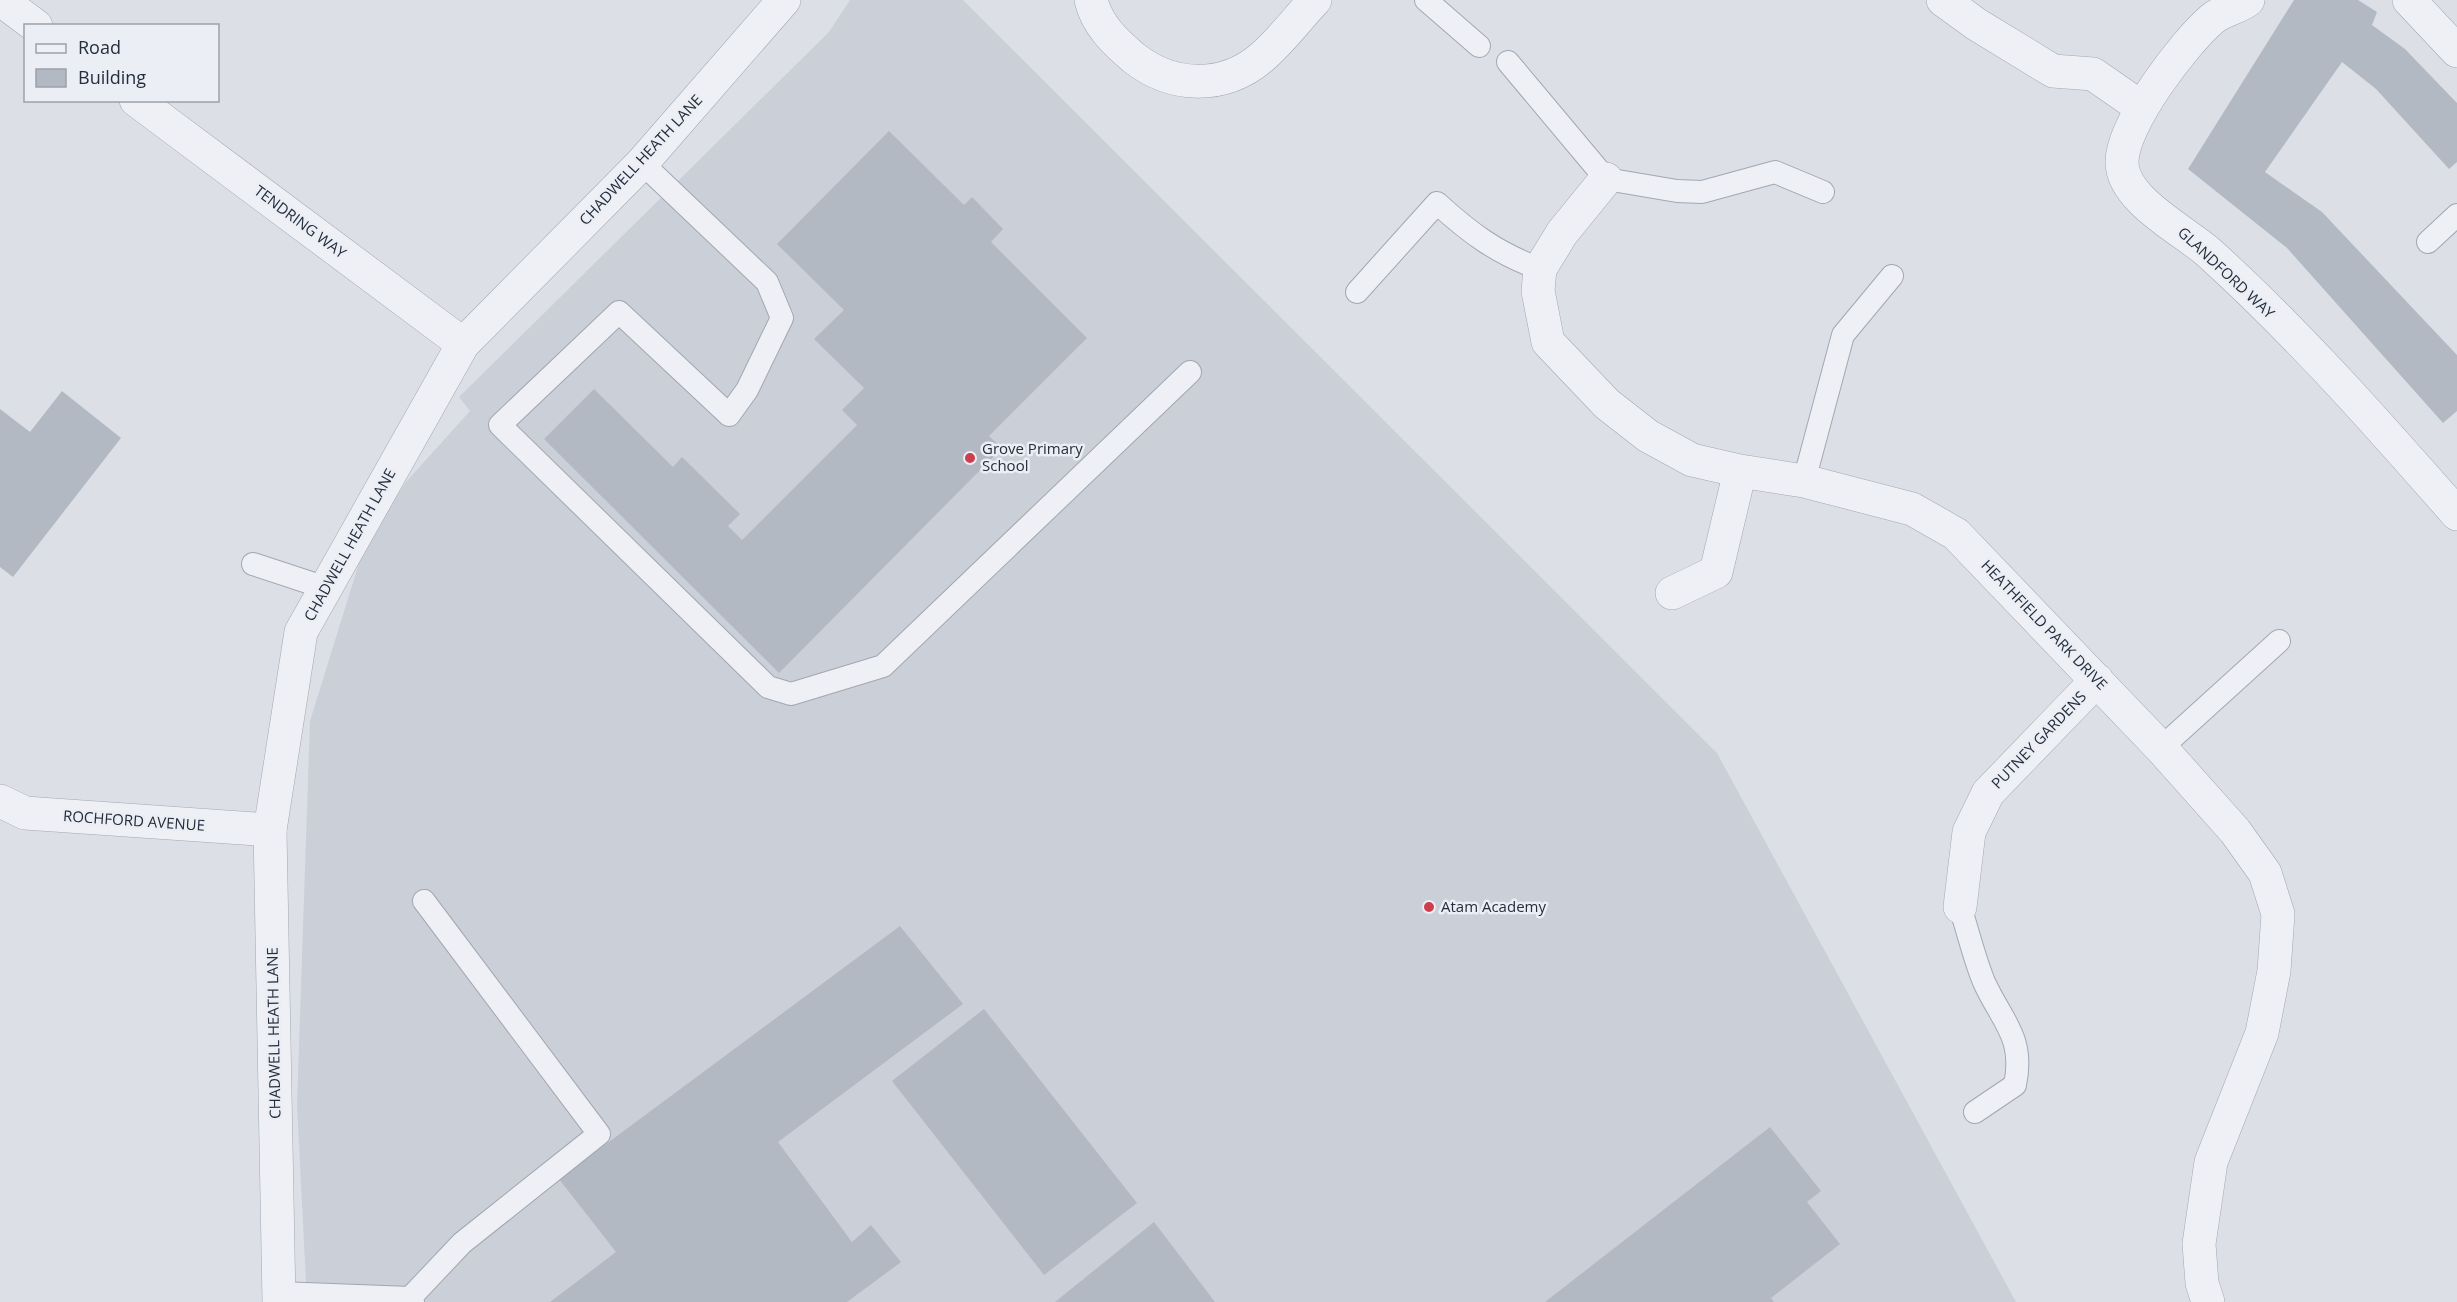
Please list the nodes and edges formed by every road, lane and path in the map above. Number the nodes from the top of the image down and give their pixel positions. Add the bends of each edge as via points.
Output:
1 (1, 0) edge
2 (784, 0) edge
3 (1091, 0) edge
4 (1315, 0) edge
5 (1426, 0) edge
6 (1943, 0) edge
7 (2248, 0) edge
8 (2409, 0) edge
9 (33, 24) edge
10 (1479, 46) dead end
11 (2457, 51) edge
12 (1508, 62) dead end
13 (139, 102) edge
14 (2142, 108) junction
15 (642, 163) junction
16 (1606, 179) junction
17 (1822, 192) dead end
18 (2457, 215) edge
19 (2428, 242) dead end
20 (1540, 269) junction
21 (1892, 276) dead end
22 (1357, 292) dead end
23 (463, 344) junction
24 (1190, 372) dead end
25 (1740, 471) junction
26 (1803, 481) junction
27 (2457, 514) edge
28 (253, 564) dead end
29 (326, 588) junction
30 (1672, 593) dead end
31 (2279, 641) dead end
32 (2097, 680) junction
33 (2161, 748) junction
34 (0, 801) edge
35 (270, 831) junction
36 (424, 901) dead end
37 (1960, 907) joint
38 (1975, 1112) dead end
39 (279, 1298) edge
40 (411, 1300) edge
41 (2208, 1302) edge

1 - 9 street
2 - 15 street, CHADWELL HEATH LANE
3 - 4 street via 1096,18 1122,48 1151,71 1188,82 1219,80 1260,58
5 - 10 lane
6 - 14 street via 2053,71 2093,74
7 - 14 street, GLANDFORD WAY via 2216,16 2196,33
8 - 11 street
12 - 16 lane
13 - 23 street, TENDRING WAY
14 - 27 street, GLANDFORD WAY via 2127,136 2122,164 2133,193 2214,258 2308,351 2359,402
15 - 23 street, CHADWELL HEATH LANE
15 - 24 lane via 767,282 782,318 747,390 729,415 619,312 500,425 768,687 791,694 883,666
16 - 17 lane via 1702,192 1775,171
16 - 20 street via 1562,233
18 - 19 lane
20 - 22 lane via 1483,243 1437,203
20 - 25 street, HEATHFIELD PARK DRIVE via 1538,291 1548,342 1607,404 1648,436 1692,460
21 - 26 lane via 1843,335
23 - 29 street, CHADWELL HEATH LANE
25 - 26 street, HEATHFIELD PARK DRIVE
25 - 30 street via 1716,572
26 - 32 street, HEATHFIELD PARK DRIVE via 1912,509 1956,534
28 - 29 lane
29 - 35 street, CHADWELL HEATH LANE via 301,632
31 - 33 lane
32 - 33 street, HEATHFIELD PARK DRIVE
32 - 37 street, PUTNEY GARDENS via 1988,794 1969,832
33 - 41 street, HEATHFIELD PARK DRIVE via 2235,831 2265,873 2278,915 2274,971 2262,1033 2211,1162 2199,1244 2202,1283
34 - 35 street, ROCHFORD AVENUE via 25,813
35 - 39 street, CHADWELL HEATH LANE
36 - 40 lane via 599,1134 462,1243
37 - 38 lane via 1984,981 2013,1033 2019,1067 2015,1085
39 - 40 lane

